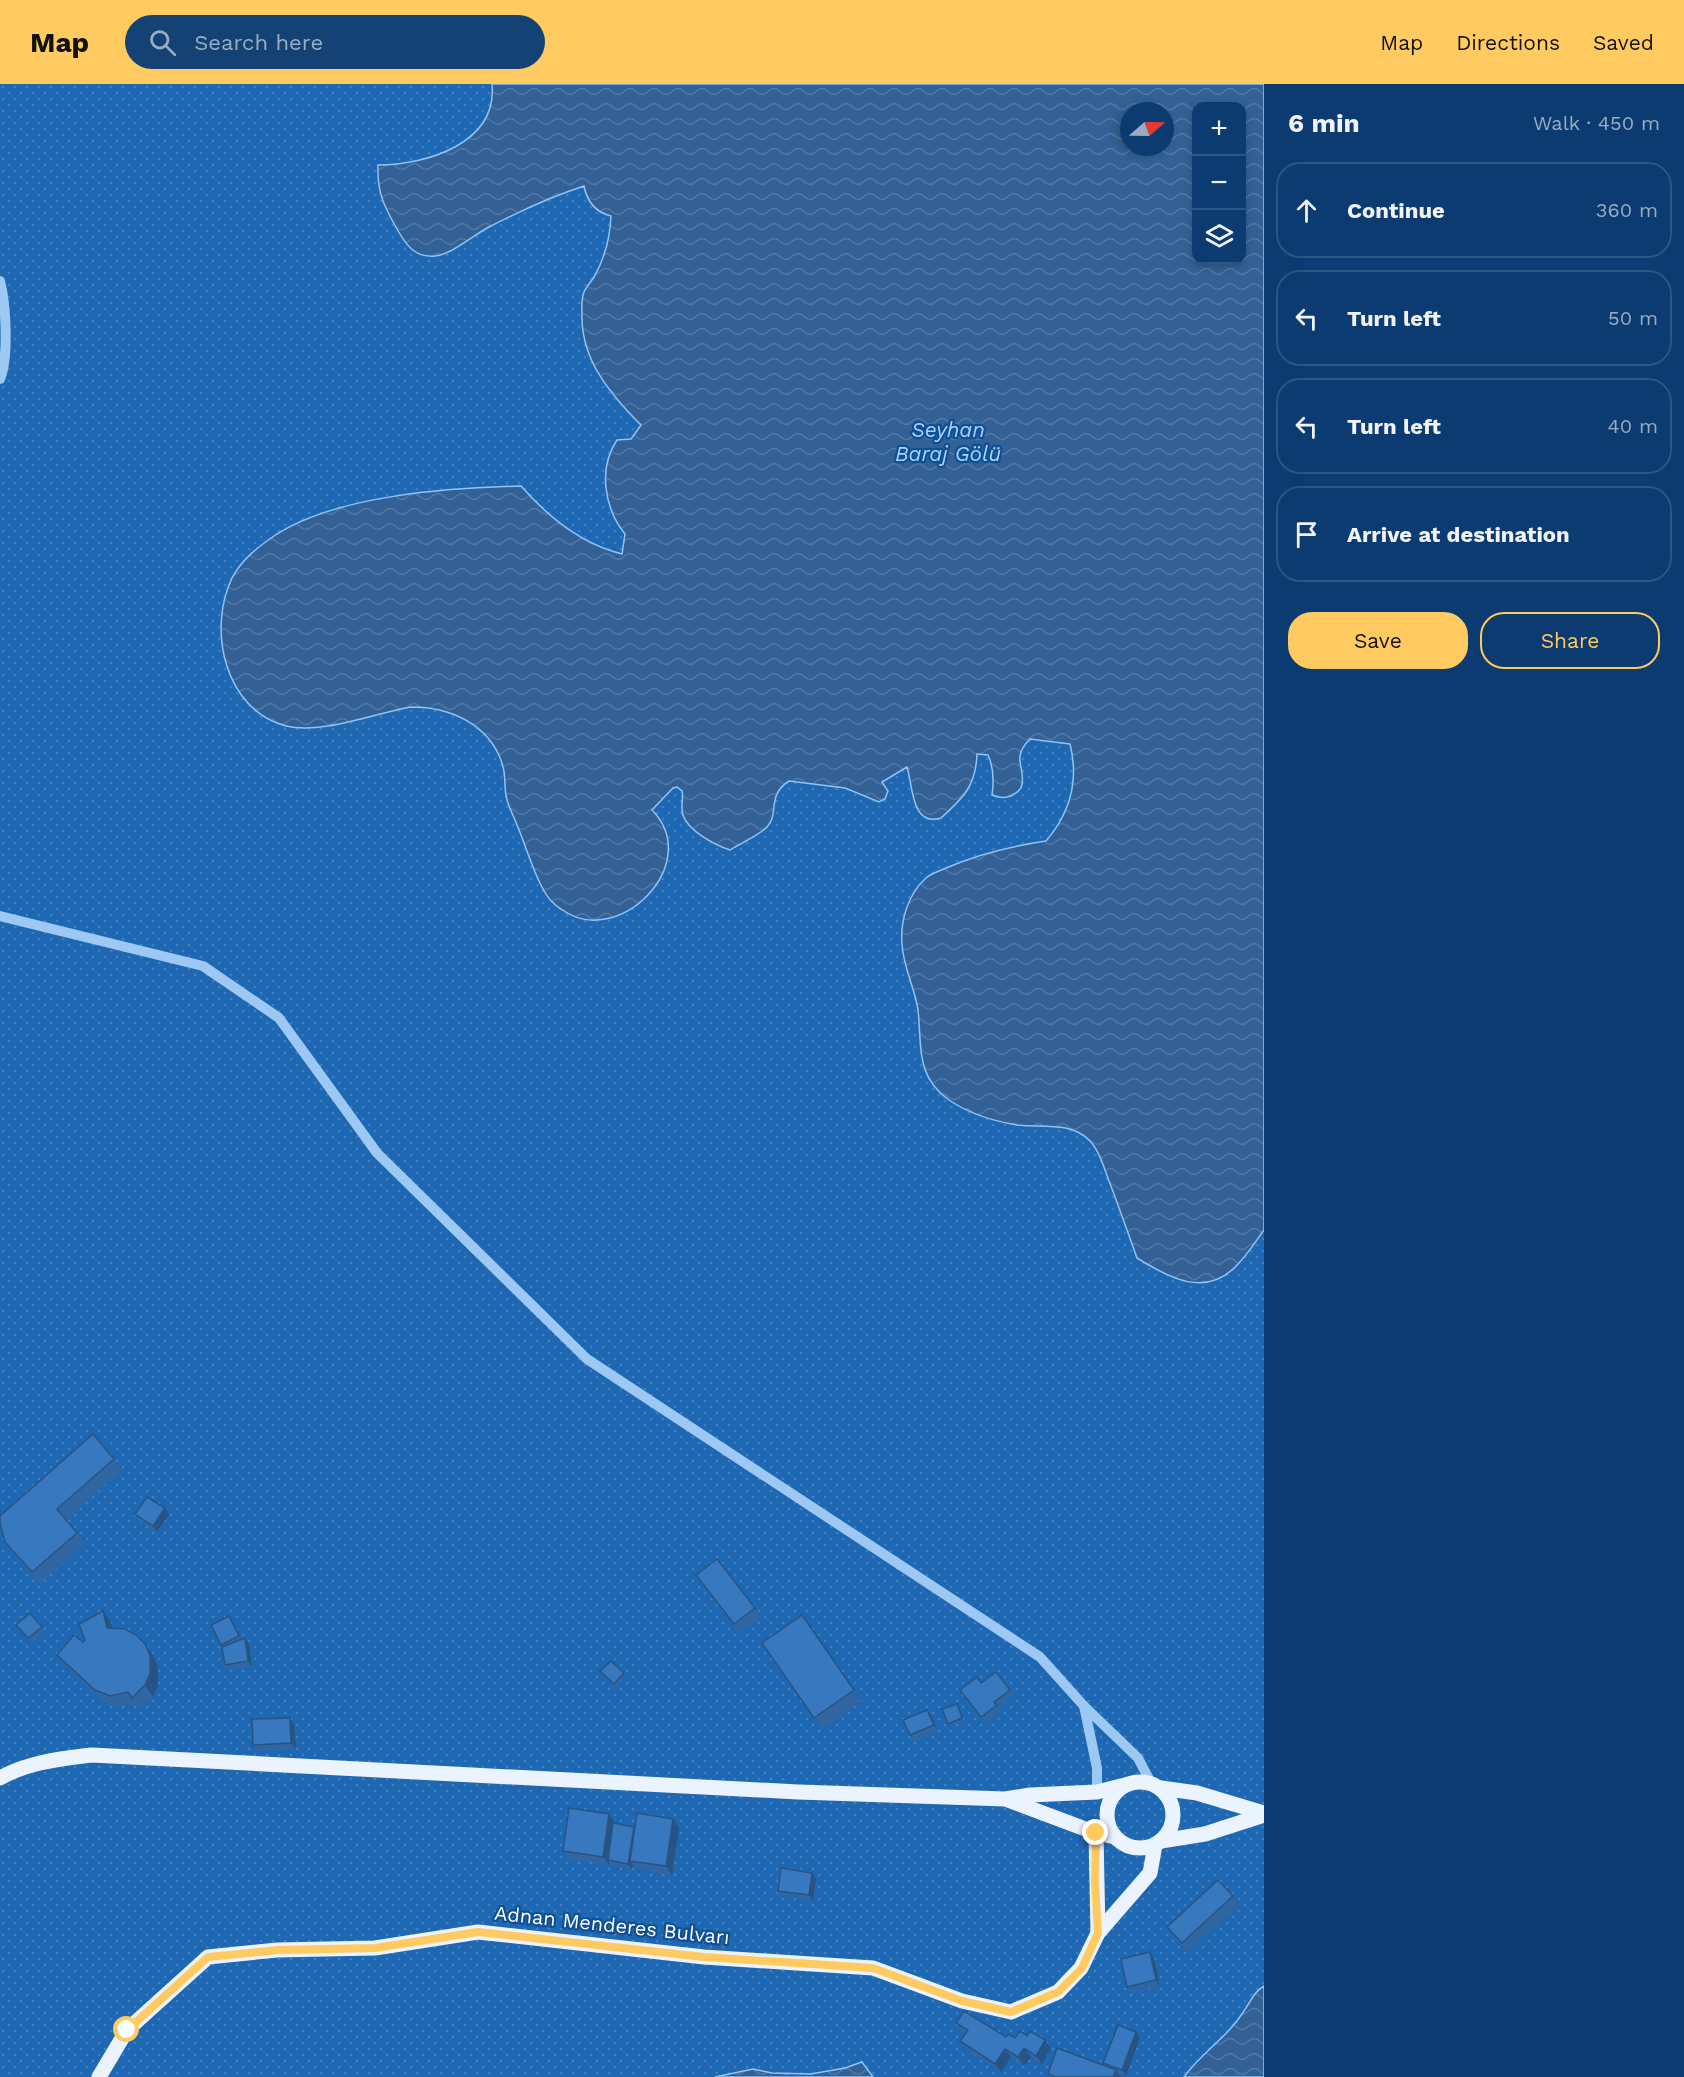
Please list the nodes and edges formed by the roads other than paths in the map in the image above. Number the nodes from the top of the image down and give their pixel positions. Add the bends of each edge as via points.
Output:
1 (0, 281) edge
2 (0, 379) edge
3 (0, 916) edge
4 (1084, 1706) junction
5 (0, 1778) edge
6 (1125, 1785) junction
7 (1156, 1785) junction
8 (1097, 1792) junction
9 (1005, 1799) junction
10 (1264, 1814) edge
11 (1096, 1833) junction
12 (1114, 1837) junction
13 (1158, 1843) junction
14 (1098, 1933) junction
15 (99, 2077) edge

1 - 2 street via 4,297 5,367
3 - 4 street via 203,966 279,1018 376,1153 587,1359 1040,1657
4 - 7 street via 1138,1758
4 - 8 street via 1097,1768
5 - 9 main road via 48,1760 92,1755
6 - 7 main road
6 - 8 main road
6 - 12 main road via 1115,1792 1106,1814
7 - 10 main road
7 - 13 main road via 1169,1797 1173,1808 1169,1832
8 - 9 main road
9 - 11 main road
10 - 13 main road
11 - 12 main road
11 - 14 main road
12 - 13 main road via 1133,1848
13 - 14 main road via 1150,1873
14 - 15 main road, Adnan Menderes Bulvarı via 1082,1968 1058,1992 1011,2012 962,2001 873,1968 704,1957 478,1932 375,1948 278,1950 208,1957 127,2030

